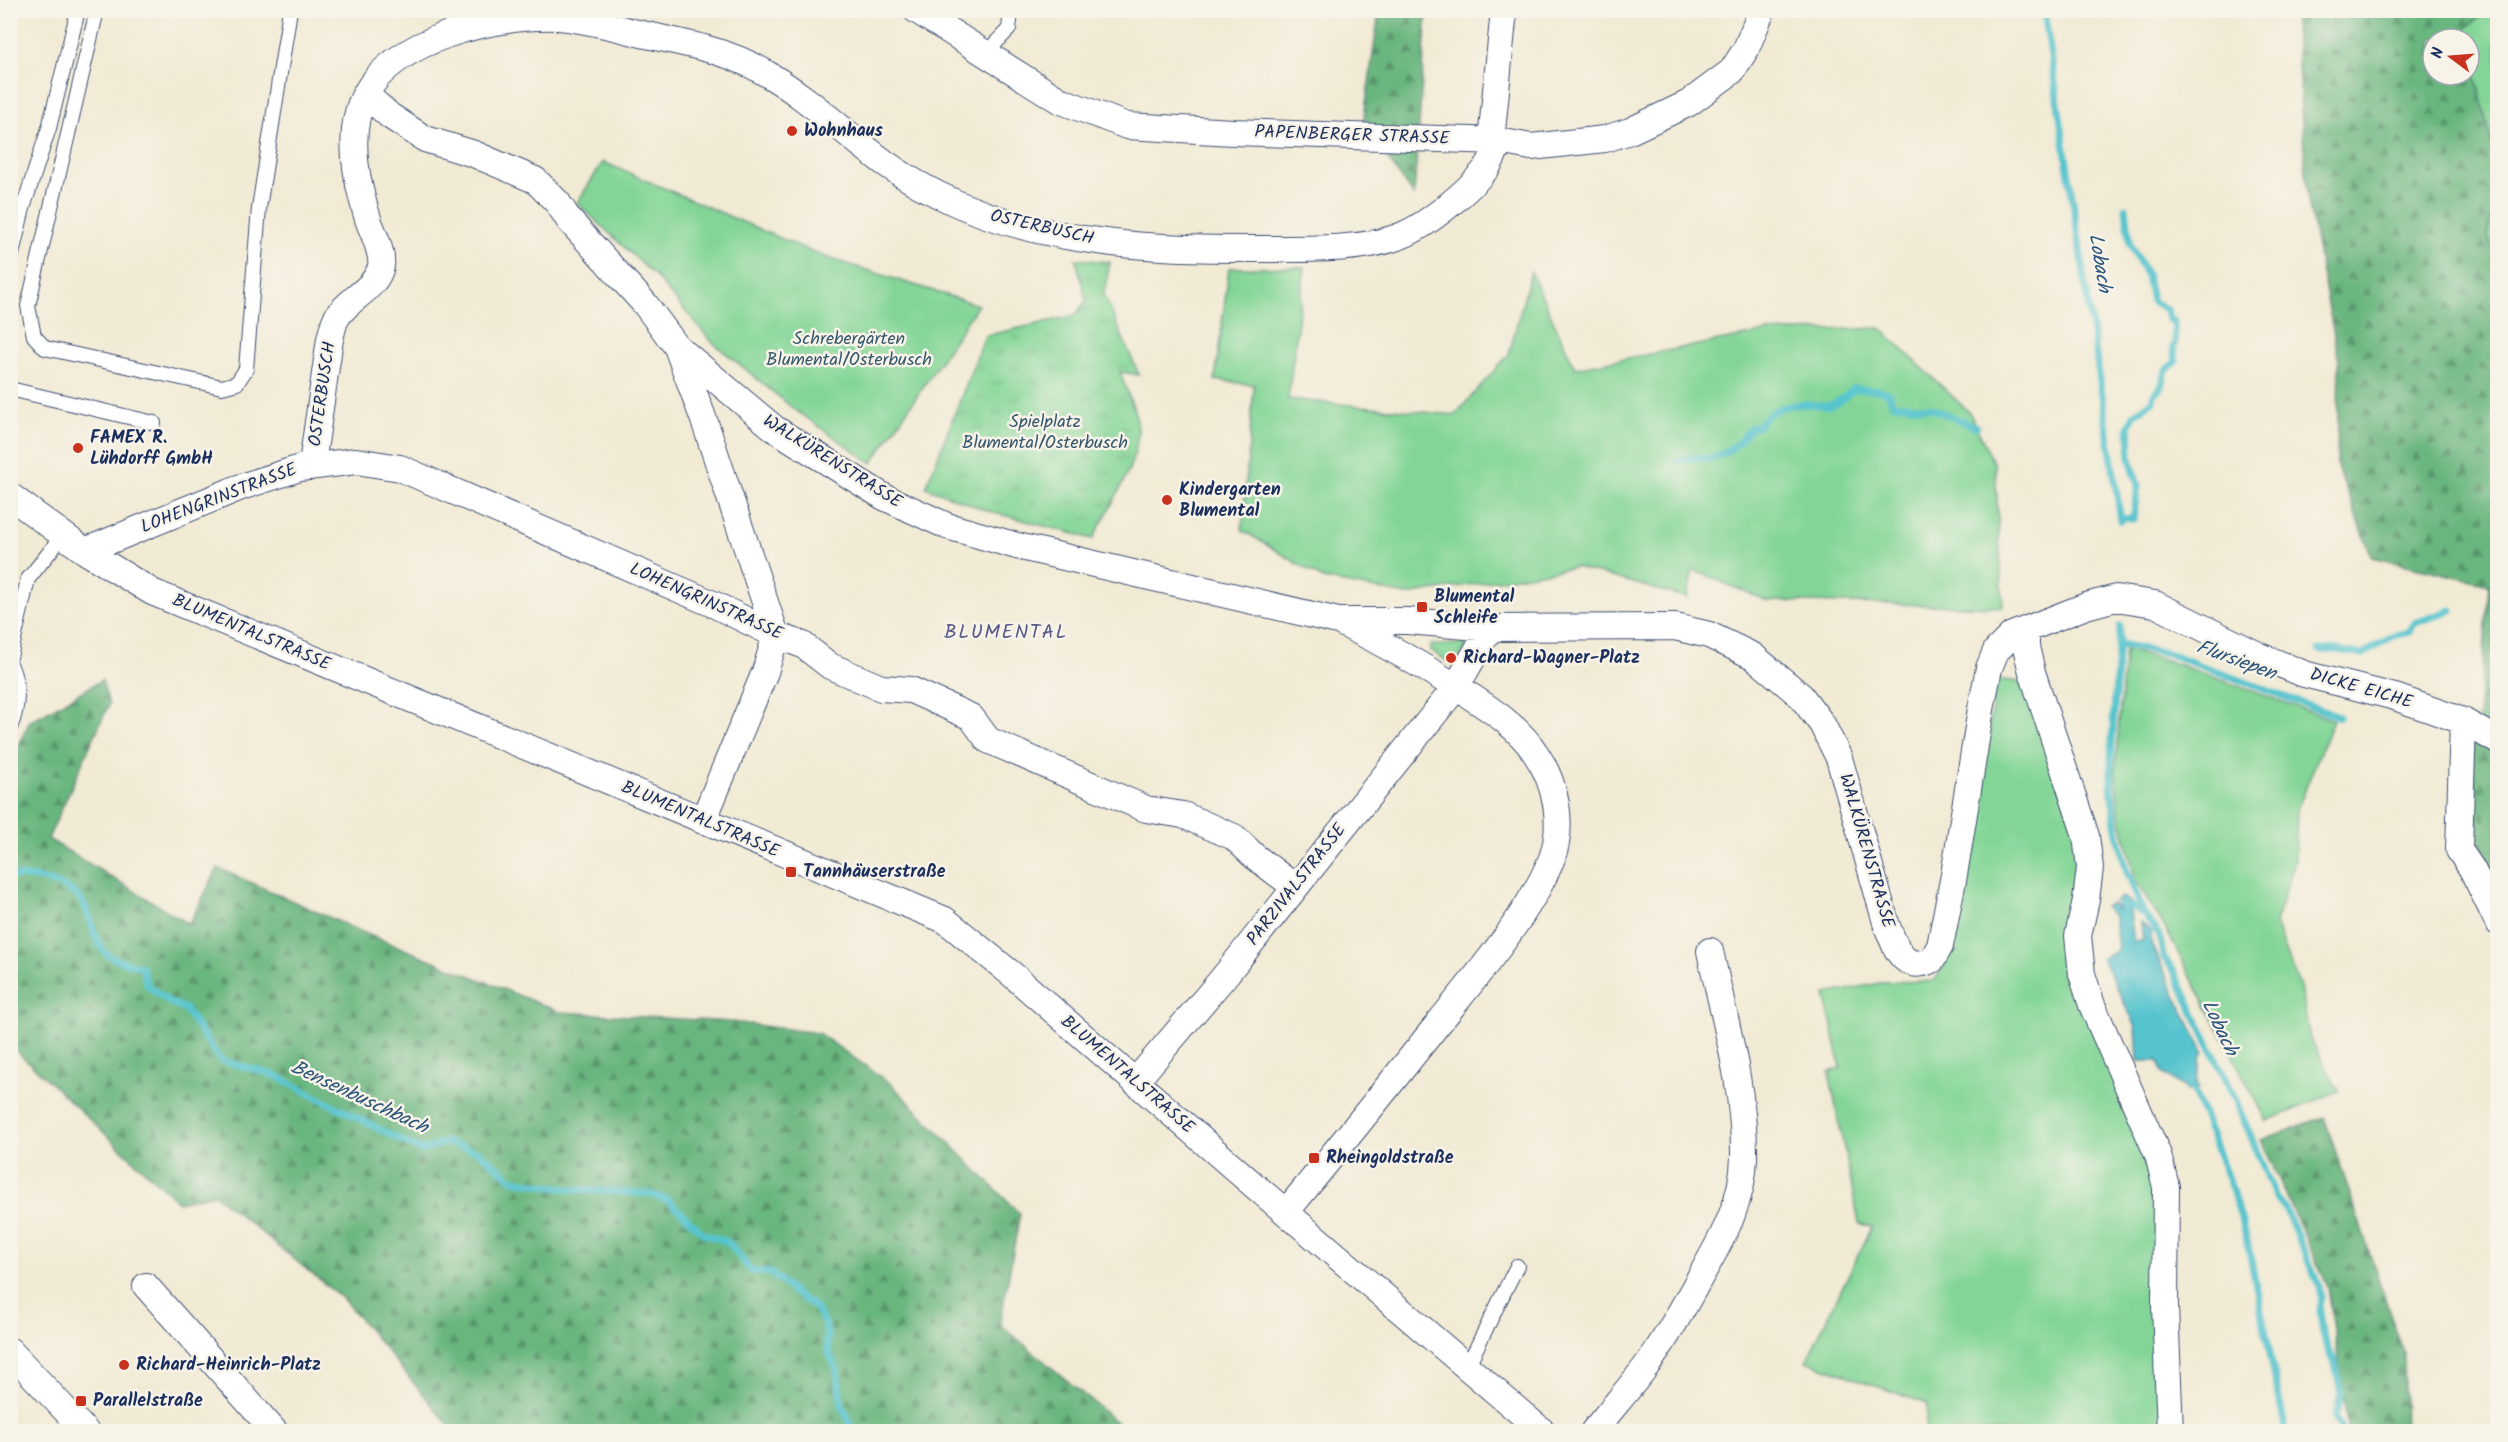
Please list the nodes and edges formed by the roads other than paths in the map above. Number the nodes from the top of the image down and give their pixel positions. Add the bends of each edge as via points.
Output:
1 (78, 10) edge
2 (97, 10) edge
3 (290, 10) edge
4 (916, 10) edge
5 (1011, 10) edge
6 (1504, 10) edge
7 (1762, 10) edge
8 (594, 16) edge
9 (986, 53) junction
10 (365, 94) junction
11 (1495, 141) junction
12 (10, 262) edge
13 (677, 347) junction
14 (10, 389) edge
15 (154, 423) dead end
16 (312, 465) junction
17 (10, 496) edge
18 (64, 534) junction
19 (86, 551) junction
20 (1338, 621) junction
21 (1408, 621) junction
22 (1491, 628) junction
23 (2026, 630) junction
24 (776, 635) junction
25 (1401, 652) junction
26 (10, 657) edge
27 (10, 664) edge
28 (1456, 687) junction
29 (2463, 721) junction
30 (10, 728) edge
31 (2498, 741) edge
32 (703, 821) junction
33 (1295, 887) junction
34 (2498, 922) edge
35 (1710, 951) dead end
36 (1135, 1082) junction
37 (1286, 1212) junction
38 (1517, 1266) dead end
39 (146, 1286) dead end
40 (10, 1351) edge
41 (1467, 1367) junction
42 (86, 1431) edge
43 (275, 1431) edge
44 (1543, 1431) edge
45 (1593, 1431) edge
46 (2170, 1431) edge

1 - 12 lane
2 - 3 lane via 28,306 34,336 45,348 222,387 237,382 246,369 258,208
4 - 9 street, PAPENBERGER STRASSE
5 - 9 lane via 1009,29
6 - 11 street, OSTERBUSCH
7 - 11 street, PAPENBERGER STRASSE via 1732,71 1689,103 1605,139 1532,147
8 - 10 street, OSTERBUSCH via 509,21 459,31 411,51 384,71
8 - 11 street, OSTERBUSCH via 720,52 761,70 923,187 991,218 1084,241 1251,249 1314,249 1377,242 1403,235 1449,204 1488,167
9 - 11 street, PAPENBERGER STRASSE via 1059,100 1126,126
10 - 13 street, WALKÜRENSTRASSE via 425,139 474,154 535,180 645,304
10 - 16 street, OSTERBUSCH via 357,115 355,146 367,216 382,262 376,280 336,319
13 - 20 street, WALKÜRENSTRASSE via 775,429 884,497 947,526
13 - 24 street
14 - 15 lane
16 - 19 street, LOHENGRINSTRASSE via 241,487
16 - 24 street, LOHENGRINSTRASSE via 356,461 400,468
17 - 18 street, BLUMENTALSTRASSE
18 - 19 street, BLUMENTALSTRASSE
18 - 26 lane via 28,579
19 - 32 street, BLUMENTALSTRASSE via 152,592
20 - 21 street, WALKÜRENSTRASSE
20 - 25 street, WALKÜRENSTRASSE
21 - 22 street, WALKÜRENSTRASSE
21 - 25 lane via 1394,634 1395,645
22 - 23 street, WALKÜRENSTRASSE via 1685,629 1728,643 1771,670 1801,696 1822,724 1839,758 1897,951 1907,961 1921,965 1932,960 1940,946 1989,668 1996,651 2012,635
22 - 28 street
23 - 29 street, DICKE EICHE via 2086,606 2116,598 2134,599 2171,610 2304,674
23 - 46 street via 2032,672 2086,836 2090,868 2078,936 2082,974 2158,1155 2166,1187
24 - 32 street via 765,672
24 - 33 street, LOHENGRINSTRASSE via 803,645 830,666 881,688 911,690 971,717 988,740 1051,768 1146,809 1183,815 1234,837
25 - 28 street, WALKÜRENSTRASSE
27 - 30 lane via 17,679 17,709
28 - 33 street, PARZIVALSTRASSE
28 - 37 street via 1517,730 1536,753 1546,772 1557,814 1552,857 1534,894 1477,976
29 - 31 street, DICKE EICHE
29 - 34 street via 2459,850
32 - 36 street, BLUMENTALSTRASSE via 945,920
33 - 36 street, PARZIVALSTRASSE
35 - 45 street via 1739,1094 1744,1159 1739,1197 1728,1229 1648,1364
36 - 37 street, BLUMENTALSTRASSE
37 - 41 street, BLUMENTALSTRASSE
38 - 41 lane
39 - 43 street
40 - 42 street
41 - 44 street, BLUMENTALSTRASSE

